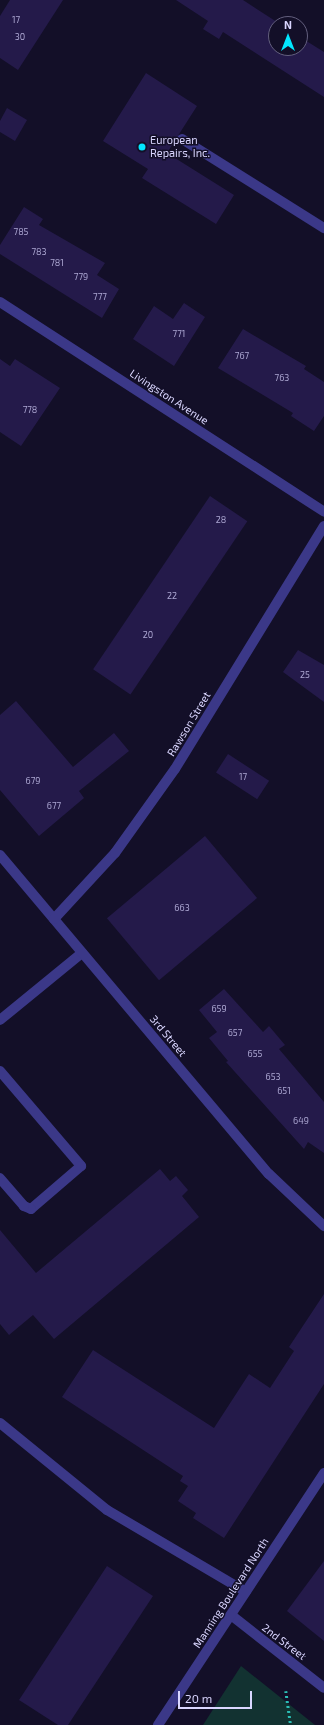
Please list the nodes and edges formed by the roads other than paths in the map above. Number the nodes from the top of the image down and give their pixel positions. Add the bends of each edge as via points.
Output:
1 (182, 139) dead end
2 (324, 228) edge
3 (0, 302) edge
4 (324, 512) edge
5 (324, 526) edge
6 (0, 855) edge
7 (54, 919) junction
8 (82, 953) junction
9 (0, 1020) edge
10 (0, 1071) edge
11 (0, 1178) edge
12 (324, 1226) edge
13 (0, 1423) edge
14 (324, 1473) edge
15 (246, 1592) junction
16 (231, 1615) junction
17 (324, 1688) edge
18 (158, 1725) edge

1 - 2 street
3 - 4 street, Livingston Avenue
5 - 7 street, Rawson Street via 175,769 111,858
6 - 7 street, 3rd Street
7 - 8 street, 3rd Street
8 - 9 street
8 - 12 street, 3rd Street via 278,1185
10 - 11 street via 81,1166 31,1209 24,1206
13 - 15 street via 92,1499
14 - 15 street, Manning Boulevard North
15 - 16 street, Manning Boulevard North
16 - 17 street, 2nd Street
16 - 18 street, Manning Boulevard North

